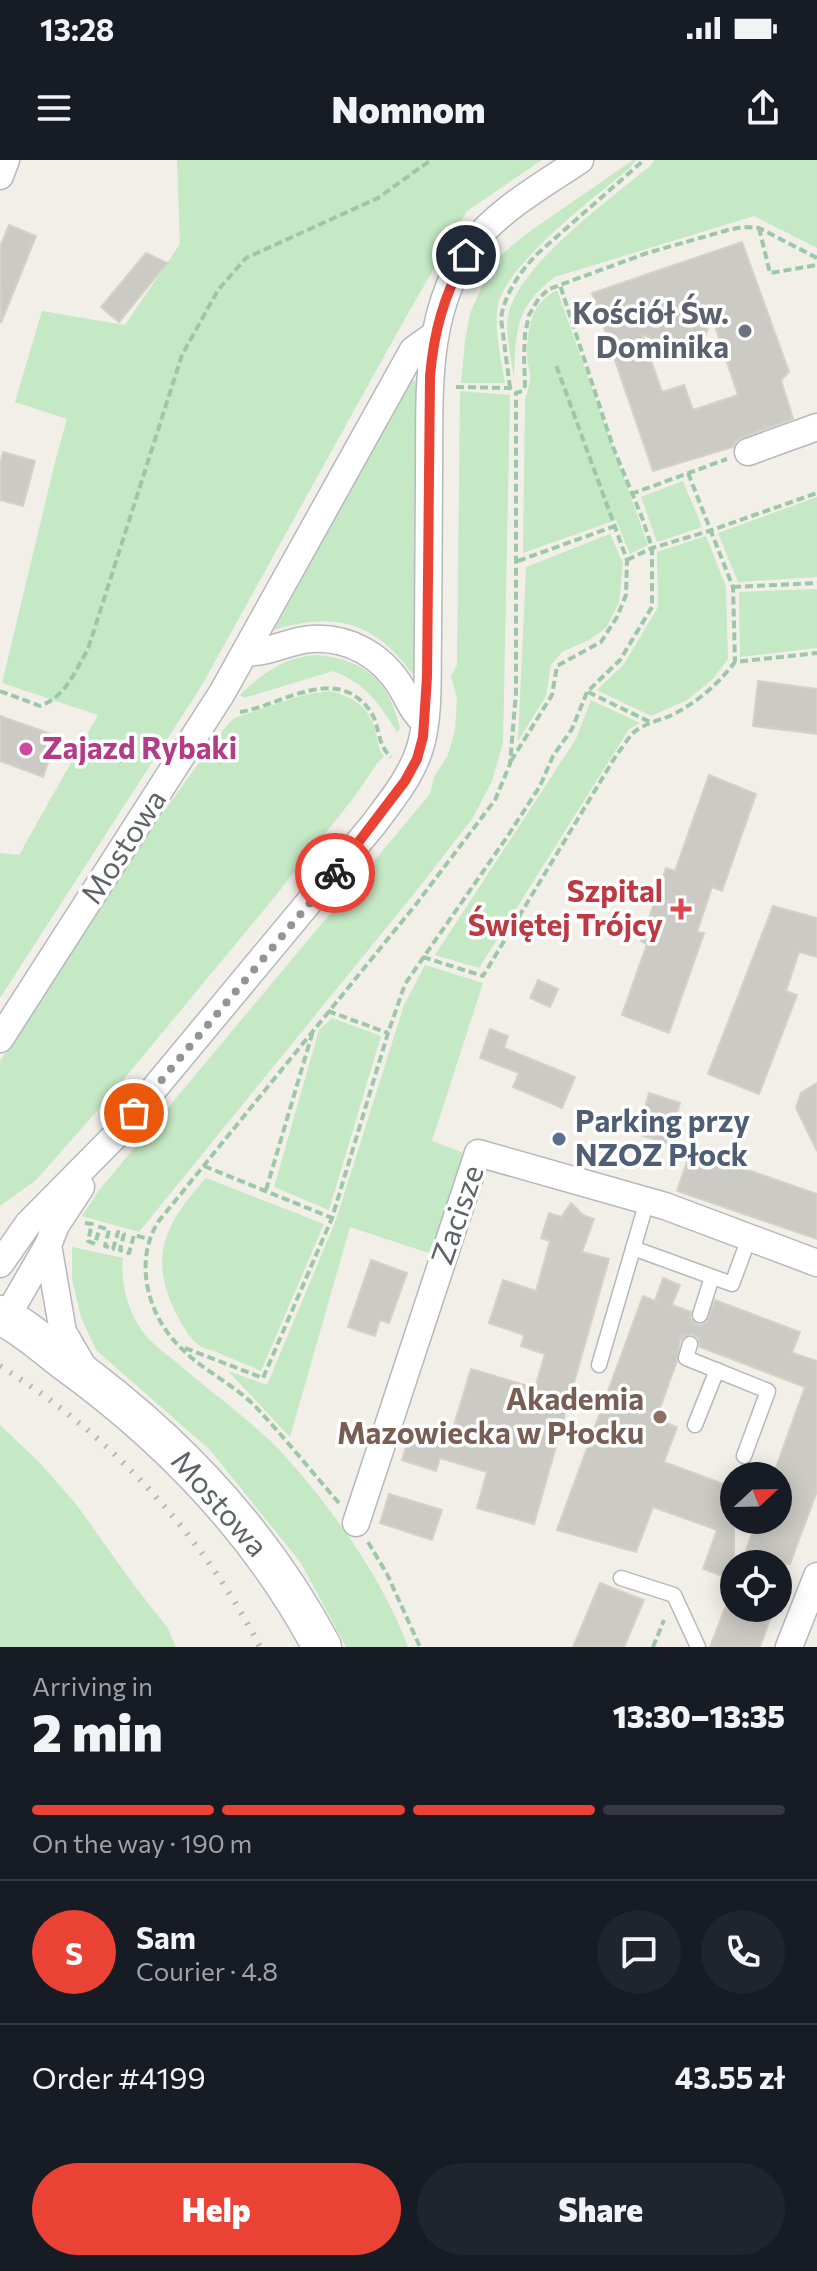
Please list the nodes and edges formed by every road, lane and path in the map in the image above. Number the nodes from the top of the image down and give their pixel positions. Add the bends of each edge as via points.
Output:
1 (6, 160) edge
2 (431, 160) edge
3 (580, 160) edge
4 (644, 160) edge
5 (0, 176) edge
6 (759, 228) junction
7 (817, 258) edge
8 (817, 265) edge
9 (560, 285) junction
10 (434, 335) junction
11 (556, 365) dead end
12 (456, 387) dead end
13 (510, 388) junction
14 (516, 393) junction
15 (817, 427) edge
16 (748, 452) joint
17 (688, 473) junction
18 (817, 493) edge
19 (631, 494) junction
20 (615, 526) junction
21 (709, 531) junction
22 (652, 548) junction
23 (627, 560) junction
24 (518, 561) junction
25 (817, 583) edge
26 (733, 587) junction
27 (246, 652) junction
28 (817, 653) edge
29 (735, 662) junction
30 (0, 691) edge
31 (587, 692) junction
32 (229, 713) dead end
33 (650, 722) junction
34 (425, 723) junction
35 (510, 764) junction
36 (414, 765) junction
37 (423, 957) junction
38 (328, 1011) junction
39 (314, 1028) junction
40 (388, 1033) junction
41 (0, 1039) edge
42 (114, 1137) junction
43 (204, 1166) junction
44 (266, 1190) junction
45 (647, 1201) junction
46 (332, 1218) junction
47 (83, 1222) dead end
48 (28, 1224) junction
49 (0, 1237) edge
50 (749, 1238) junction
51 (149, 1239) junction
52 (48, 1245) junction
53 (633, 1248) junction
54 (817, 1263) edge
55 (0, 1264) edge
56 (712, 1277) junction
57 (700, 1315) dead end
58 (3, 1317) edge
59 (690, 1344) dead end
60 (178, 1345) junction
61 (599, 1365) dead end
62 (717, 1370) junction
63 (93, 1381) junction
64 (695, 1425) dead end
65 (744, 1456) dead end
66 (356, 1523) junction
67 (817, 1576) edge
68 (621, 1578) dead end
69 (322, 1647) edge
70 (420, 1647) edge
71 (698, 1647) edge
72 (789, 1647) edge

1 - 5 street
2 - 30 path via 378,198 246,258 218,290 182,355 88,649 67,688 40,706
3 - 10 street, Mostowa via 479,236 448,290
4 - 13 path via 537,254 510,290 501,318
6 - 7 path
6 - 8 path via 770,273
6 - 9 path via 728,230 647,253
9 - 14 path via 543,294 529,315 525,386
9 - 19 path
10 - 27 street, Mostowa via 413,350
10 - 34 street, Mostowa
11 - 20 path
12 - 13 path
13 - 14 path
14 - 24 path
15 - 16 street
16 - 17 path
17 - 19 path
17 - 21 path
18 - 21 path
19 - 22 path
20 - 23 path
20 - 24 path
21 - 22 path
21 - 26 path
22 - 23 path
22 - 31 path via 652,607 620,660
23 - 35 path via 626,595 617,617 601,642 557,666 552,695
24 - 35 path
25 - 26 path
26 - 29 path
27 - 34 street via 310,639 355,646 385,667
27 - 41 street, Mostowa
28 - 29 path
29 - 33 path via 704,694
31 - 33 path
31 - 37 path via 540,786
32 - 36 path via 327,687 346,690 377,720 383,750 394,760
33 - 37 path via 634,731 617,754 483,976
34 - 36 street, Mostowa
35 - 38 path via 495,800
36 - 42 street, Mostowa via 373,825
37 - 40 path via 405,984
38 - 39 path
38 - 40 path
39 - 43 path
39 - 44 path
40 - 46 path
42 - 48 street, Mostowa
42 - 52 street, Mostowa
43 - 44 path
43 - 51 path
44 - 46 path
45 - 50 street, Zacisze
45 - 53 lane
45 - 66 street, Zacisze via 478,1153
46 - 60 path via 263,1378
47 - 51 path via 92,1224 88,1241 95,1244 100,1227 109,1230 105,1246 113,1249 118,1232 124,1234 120,1250 129,1253 134,1235
48 - 49 street, Mostowa
48 - 55 street, Mostowa
50 - 54 street, Zacisze
50 - 56 lane via 732,1284
51 - 60 path via 148,1290
52 - 58 street, Mostowa
52 - 63 street, Mostowa via 63,1332
53 - 56 lane
53 - 61 lane
56 - 57 lane
58 - 63 main road, Mostowa
59 - 62 lane via 686,1358
60 - 66 path via 253,1404
62 - 64 lane
62 - 65 lane via 768,1391
63 - 69 main road, Mostowa via 168,1445 228,1508 271,1564
66 - 70 path via 387,1574
67 - 72 street
68 - 71 lane via 674,1595

